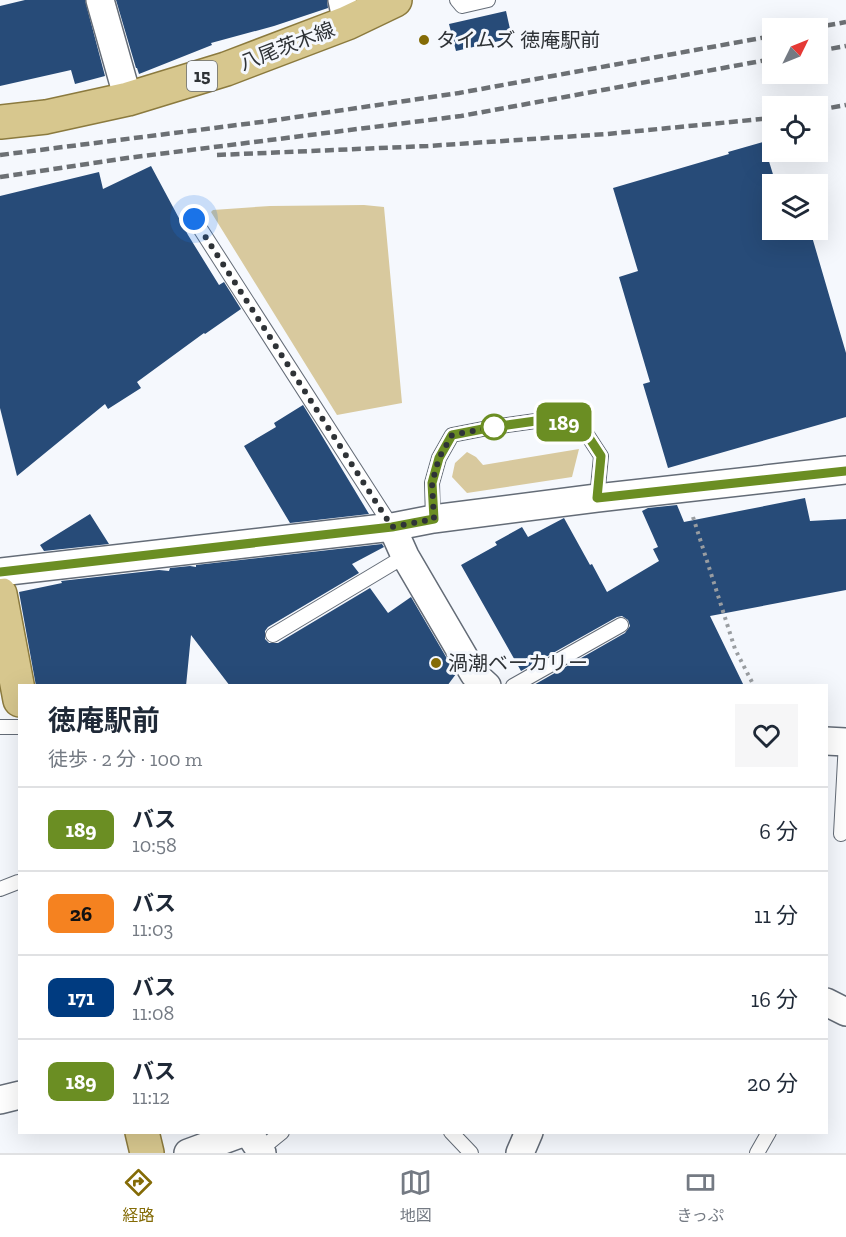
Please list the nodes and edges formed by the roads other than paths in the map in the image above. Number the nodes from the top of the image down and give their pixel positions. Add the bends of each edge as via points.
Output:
1 (100, 0) edge
2 (395, 0) edge
3 (457, 0) edge
4 (488, 0) edge
5 (344, 11) edge
6 (128, 99) junction
7 (0, 122) edge
8 (194, 219) dead end
9 (846, 471) edge
10 (597, 498) junction
11 (434, 519) junction
12 (392, 527) junction
13 (405, 556) junction
14 (0, 572) edge
15 (0, 594) edge
16 (621, 625) dead end
17 (273, 635) dead end
18 (475, 682) edge
19 (517, 684) edge
20 (18, 689) edge
21 (0, 727) edge
22 (18, 727) edge
23 (828, 741) edge
24 (846, 742) edge
25 (841, 834) dead end
26 (18, 882) edge
27 (0, 889) edge
28 (828, 1003) edge
29 (846, 1012) edge
30 (18, 1096) edge
31 (0, 1100) edge
32 (142, 1134) edge
33 (276, 1134) edge
34 (453, 1134) edge
35 (528, 1134) edge
36 (768, 1134) edge
37 (254, 1142) edge
38 (147, 1153) edge
39 (188, 1153) edge
40 (471, 1153) edge
41 (520, 1153) edge
42 (757, 1153) edge

1 - 6 street
2 - 5 main road, 八尾茨木線 / 15
3 - 4 lane via 462,6
5 - 6 main road, 八尾茨木線 / 15 via 226,69
6 - 7 main road, 八尾茨木線 / 15 via 46,117
8 - 12 lane
9 - 10 street
10 - 11 street
10 - 11 lane via 601,456 586,433 557,418 452,435 439,458 432,483
11 - 12 street
12 - 13 street
12 - 14 street
13 - 17 lane
13 - 18 street
15 - 20 main road
16 - 19 lane
21 - 22 lane
23 - 24 street
24 - 25 lane
26 - 27 lane
28 - 29 street
30 - 31 street
32 - 38 main road
33 - 37 lane
34 - 40 lane
35 - 41 street
36 - 42 lane
37 - 39 street

